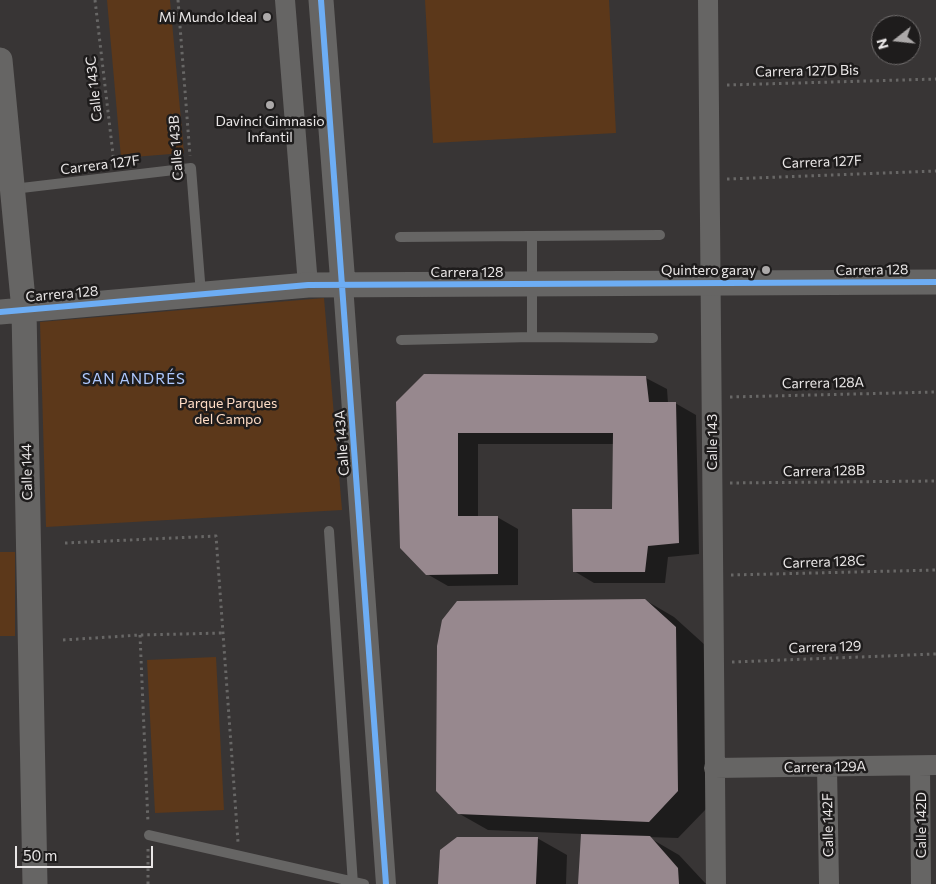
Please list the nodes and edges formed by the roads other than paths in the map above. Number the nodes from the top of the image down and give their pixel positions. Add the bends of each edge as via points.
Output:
1 (285, 0) edge
2 (321, 0) edge
3 (708, 0) edge
4 (0, 60) edge
5 (191, 168) joint
6 (13, 189) junction
7 (660, 235) dead end
8 (400, 238) dead end
9 (532, 238) junction
10 (936, 282) edge
11 (532, 284) junction
12 (710, 284) junction
13 (308, 285) junction
14 (343, 285) junction
15 (201, 294) junction
16 (24, 310) junction
17 (0, 312) edge
18 (532, 337) junction
19 (653, 338) dead end
20 (401, 340) dead end
21 (329, 531) dead end
22 (928, 766) edge
23 (827, 767) junction
24 (714, 768) junction
25 (149, 835) road end
26 (353, 883) edge
27 (35, 884) edge
28 (364, 884) edge
29 (386, 884) edge
30 (716, 884) edge
31 (829, 884) edge
32 (921, 884) edge

1 - 13 street
2 - 14 street, Calle 143A
3 - 12 street, Calle 143
4 - 6 street, Calle 144
5 - 6 lane, Carrera 127F
5 - 15 lane, Calle 143B
6 - 16 street, Calle 144
7 - 9 lane
8 - 9 lane
9 - 11 lane
10 - 12 street, Carrera 128
11 - 12 street, Carrera 128
11 - 14 street, Carrera 128
11 - 18 lane
12 - 24 street, Calle 143
13 - 14 street, Carrera 128
13 - 15 street, Carrera 128
14 - 29 street, Calle 143A
15 - 16 street, Carrera 128
16 - 17 street, Carrera 128
16 - 27 street, Calle 144
18 - 19 lane
18 - 20 lane
21 - 26 lane
22 - 23 street, Carrera 129A
22 - 32 street, Calle 142D
23 - 24 street, Carrera 129A
23 - 31 street, Calle 142F
24 - 30 street, Calle 143
25 - 26 lane
26 - 28 lane

